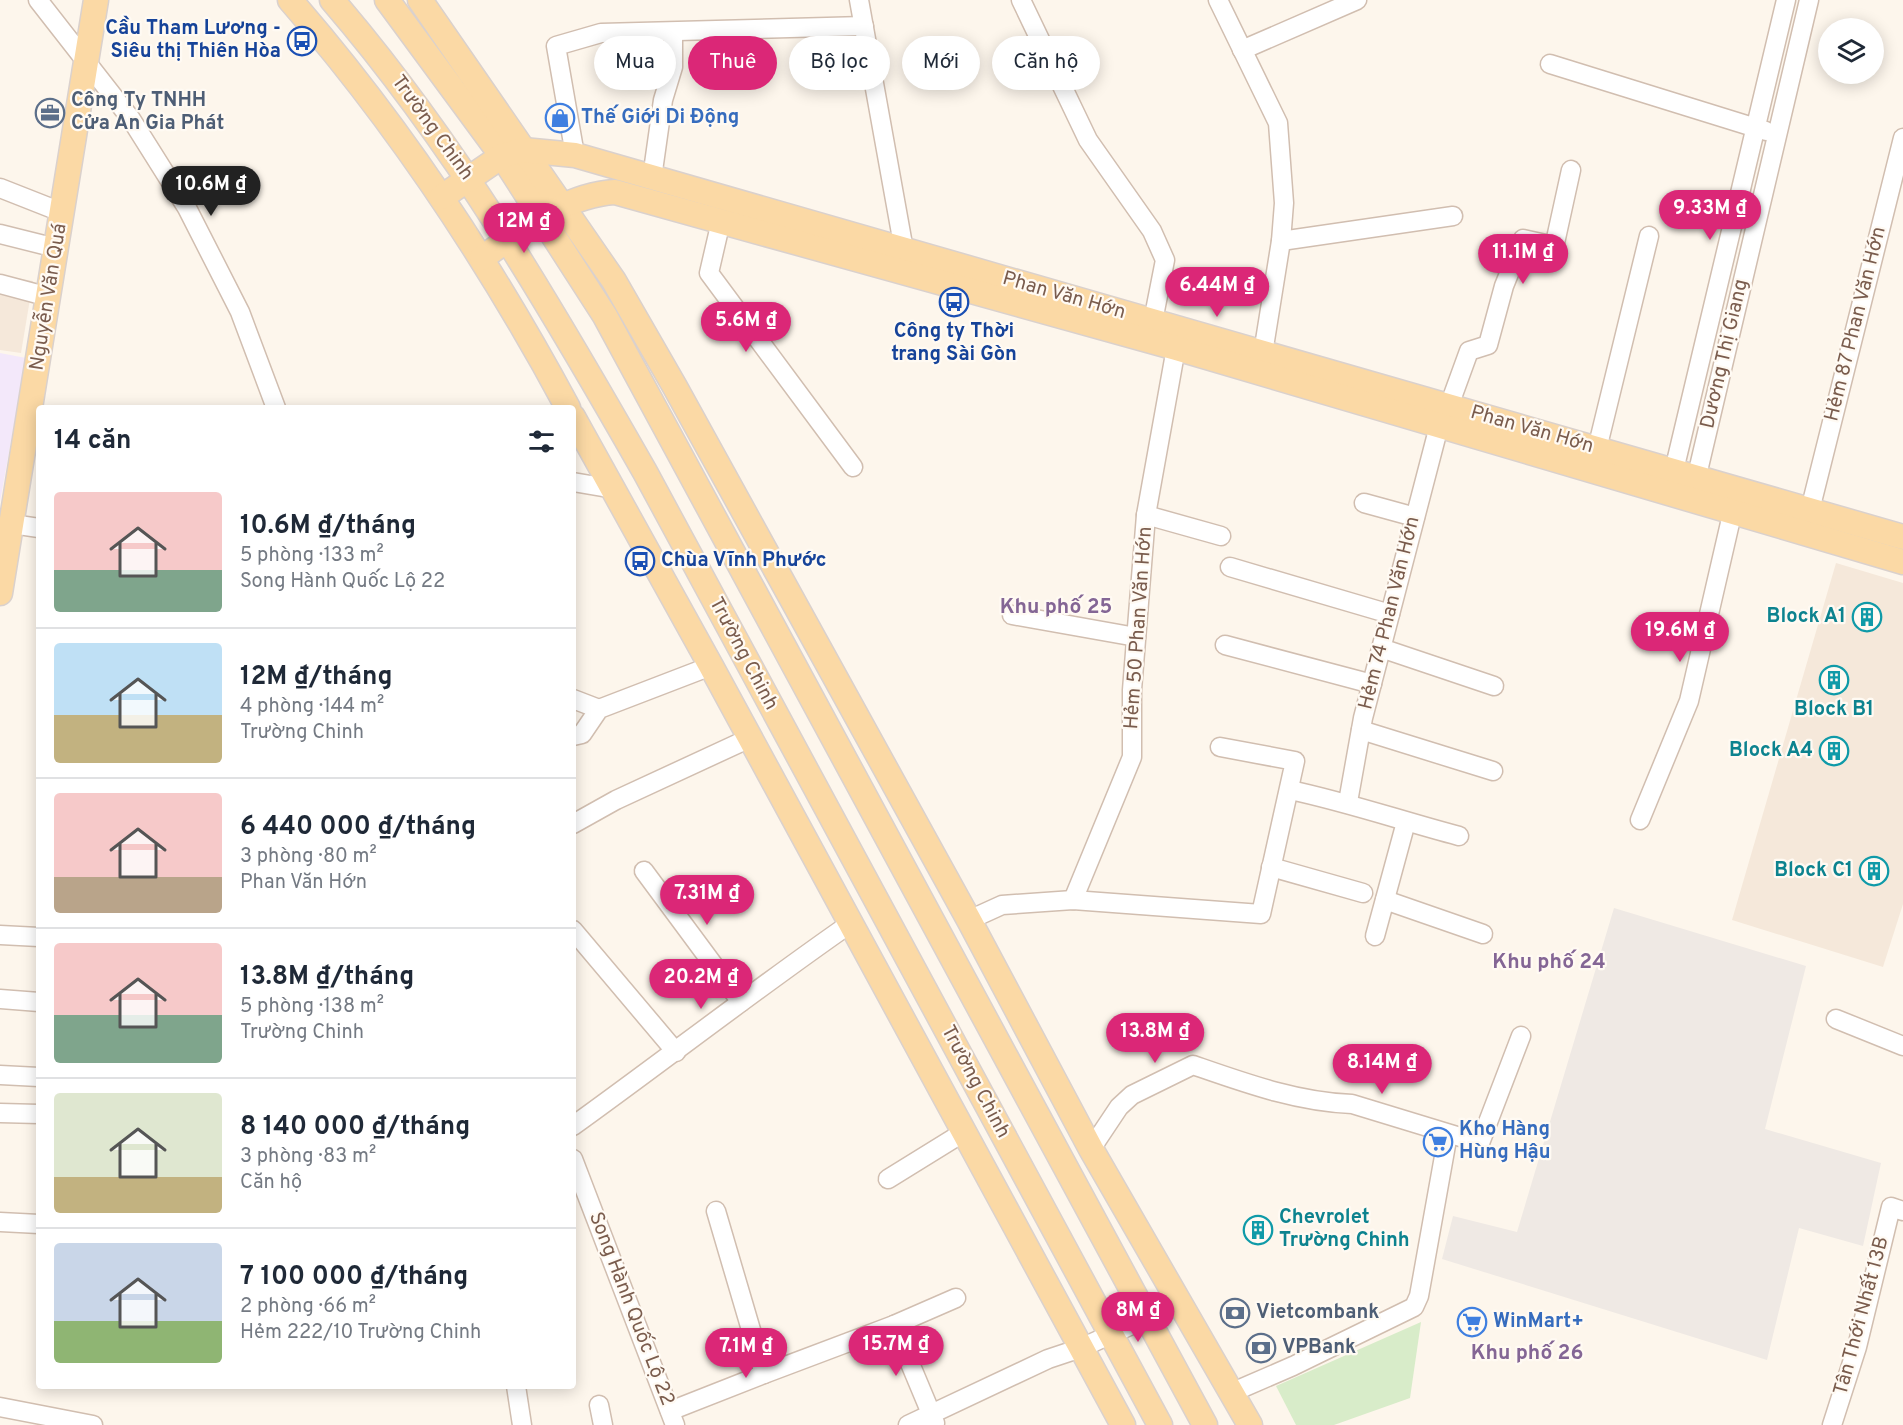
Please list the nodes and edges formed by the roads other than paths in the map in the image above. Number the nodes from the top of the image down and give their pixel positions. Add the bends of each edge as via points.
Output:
1 (38, 0) edge
2 (96, 0) edge
3 (290, 0) edge
4 (332, 0) edge
5 (387, 0) edge
6 (859, 0) edge
7 (1021, 0) edge
8 (1218, 0) edge
9 (1357, 0) edge
10 (1786, 0) edge
11 (1809, 0) edge
12 (425, 2) edge
13 (402, 20) junction
14 (864, 26) junction
15 (673, 33) junction
16 (1242, 50) junction
17 (86, 59) junction
18 (1550, 64) dead end
19 (1756, 127) junction
20 (1776, 135) junction
21 (1903, 138) edge
22 (513, 153) junction
23 (575, 155) junction
24 (1572, 170) dead end
25 (652, 178) junction
26 (468, 179) junction
27 (0, 188) edge
28 (442, 197) junction
29 (552, 211) junction
30 (62, 212) junction
31 (1453, 216) dead end
32 (721, 221) junction
33 (0, 234) edge
34 (1649, 236) dead end
35 (509, 239) junction
36 (1281, 241) junction
37 (56, 248) junction
38 (904, 250) junction
39 (482, 258) junction
40 (0, 284) edge
41 (49, 297) junction
42 (1048, 302) junction
43 (1153, 321) junction
44 (1176, 348) junction
45 (1263, 353) junction
46 (36, 405) edge
47 (275, 405) edge
48 (566, 405) edge
49 (36, 408) edge
50 (1444, 416) junction
51 (576, 422) edge
52 (34, 425) edge
53 (1597, 448) junction
54 (853, 467) dead end
55 (576, 483) edge
56 (1683, 484) junction
57 (614, 489) junction
58 (1364, 503) dead end
59 (1733, 510) junction
60 (1810, 510) junction
61 (1146, 515) junction
62 (1415, 517) junction
63 (12, 524) junction
64 (36, 528) edge
65 (1221, 536) dead end
66 (1903, 537) edge
67 (1903, 562) edge
68 (1230, 567) dead end
69 (2, 578) edge
70 (1390, 614) junction
71 (1012, 615) dead end
72 (1136, 637) junction
73 (1225, 645) dead end
74 (1381, 648) junction
75 (711, 666) junction
76 (1372, 684) junction
77 (1494, 686) dead end
78 (576, 700) edge
79 (598, 709) junction
80 (1361, 730) junction
81 (576, 735) edge
82 (750, 738) junction
83 (1220, 747) dead end
84 (1493, 771) dead end
85 (1290, 790) junction
86 (1348, 802) junction
87 (1640, 820) dead end
88 (576, 822) edge
89 (1406, 822) junction
90 (1459, 836) dead end
91 (1271, 867) junction
92 (644, 871) dead end
93 (1363, 893) dead end
94 (1073, 900) junction
95 (1385, 900) junction
96 (969, 920) junction
97 (851, 923) junction
98 (576, 934) edge
99 (1483, 934) dead end
100 (0, 935) edge
101 (1374, 936) dead end
102 (36, 938) edge
103 (0, 999) edge
104 (36, 1002) edge
105 (741, 1002) junction
106 (1836, 1019) dead end
107 (1521, 1036) dead end
108 (1903, 1046) edge
109 (676, 1052) junction
110 (0, 1075) edge
111 (36, 1077) edge
112 (0, 1113) edge
113 (36, 1114) edge
114 (576, 1124) edge
115 (964, 1132) junction
116 (1448, 1134) junction
117 (1091, 1149) junction
118 (576, 1167) edge
119 (888, 1179) dead end
120 (1897, 1209) edge
121 (716, 1211) dead end
122 (0, 1222) edge
123 (36, 1224) edge
124 (956, 1298) dead end
125 (1178, 1304) junction
126 (1148, 1319) junction
127 (894, 1325) junction
128 (1112, 1336) junction
129 (1082, 1348) junction
130 (764, 1374) junction
131 (516, 1389) edge
132 (1233, 1392) junction
133 (599, 1405) dead end
134 (0, 1407) edge
135 (673, 1418) edge
136 (934, 1419) edge
137 (93, 1425) edge
138 (522, 1425) edge
139 (603, 1425) edge
140 (908, 1425) edge
141 (1123, 1425) edge
142 (1160, 1425) edge
143 (1205, 1425) edge
144 (1250, 1425) edge
145 (1832, 1425) edge

1 - 17 street
2 - 17 main road, Nguyễn Văn Quá
3 - 28 main road, Trường Chinh
4 - 26 main road, Trường Chinh via 378,54
5 - 13 main road, Trường Chinh
6 - 14 street
7 - 43 street via 1088,140 1152,231 1165,260
8 - 16 street
9 - 16 street
10 - 19 street, Dương Thị Giang
11 - 20 street, Dương Thị Giang
12 - 13 main road
12 - 22 main road, Trường Chinh
13 - 22 main road, Trường Chinh
14 - 15 street
14 - 38 street
15 - 23 street via 601,33 556,45
15 - 25 street via 674,67 663,100
16 - 36 street via 1278,123 1284,203
17 - 30 main road, Nguyễn Văn Quá
17 - 47 street via 131,119 187,208 240,312
18 - 19 street
19 - 20 street
19 - 56 street, Dương Thị Giang
20 - 56 street, Dương Thị Giang
21 - 60 street, Hẻm 87 Phan Văn Hớn
22 - 23 main road, Phan Văn Hớn
22 - 26 main road
22 - 29 main road, Trường Chinh
23 - 25 main road, Phan Văn Hớn
24 - 50 street, Hẻm 74 Phan Văn Hớn via 1555,243 1523,239 1504,286 1488,345 1469,351
25 - 38 main road, Phan Văn Hớn
26 - 28 main road
26 - 35 main road, Trường Chinh
27 - 30 street
28 - 39 main road, Trường Chinh
29 - 32 main road, Phan Văn Hớn via 597,193 615,192
29 - 35 main road, Phan Văn Hớn
29 - 96 main road, Trường Chinh via 614,281
29 - 126 main road, Trường Chinh via 604,316
30 - 37 main road, Nguyễn Văn Quá
31 - 36 street
32 - 42 main road, Phan Văn Hớn
32 - 54 street via 709,273
33 - 37 street
34 - 53 street
35 - 39 main road, Phan Văn Hớn
35 - 128 main road, Trường Chinh via 645,472
36 - 45 street
37 - 41 main road, Nguyễn Văn Quá
38 - 42 main road, Phan Văn Hớn
39 - 48 main road, Trường Chinh
40 - 41 street
41 - 46 main road, Nguyễn Văn Quá
42 - 43 main road, Phan Văn Hớn
42 - 44 main road, Phan Văn Hớn
43 - 45 main road, Phan Văn Hớn
44 - 50 main road, Phan Văn Hớn
44 - 61 street, Hẻm 50 Phan Văn Hớn
45 - 50 main road, Phan Văn Hớn
49 - 52 main road, Nguyễn Văn Quá
50 - 53 main road, Phan Văn Hớn
50 - 56 main road, Phan Văn Hớn
50 - 62 street, Hẻm 74 Phan Văn Hớn
51 - 57 main road, Trường Chinh
52 - 63 main road, Nguyễn Văn Quá
53 - 56 main road, Phan Văn Hớn
55 - 57 street
56 - 59 main road, Phan Văn Hớn
56 - 60 main road, Phan Văn Hớn
57 - 75 main road, Trường Chinh
58 - 62 street
59 - 67 main road, Phan Văn Hớn
59 - 87 street via 1689,701
60 - 66 main road, Phan Văn Hớn
61 - 65 street
61 - 72 street, Hẻm 50 Phan Văn Hớn
62 - 70 street, Hẻm 74 Phan Văn Hớn
63 - 64 street
63 - 69 main road, Nguyễn Văn Quá
68 - 70 street
70 - 74 street, Hẻm 74 Phan Văn Hớn
71 - 72 street
72 - 94 street, Hẻm 50 Phan Văn Hớn via 1132,757
73 - 76 street
74 - 76 street, Hẻm 74 Phan Văn Hớn
74 - 77 street
75 - 79 street
75 - 82 main road, Trường Chinh
76 - 80 street, Hẻm 74 Phan Văn Hớn
78 - 79 street
79 - 81 street via 582,734
80 - 84 street
80 - 86 street, Hẻm 74 Phan Văn Hớn
82 - 88 street
82 - 97 main road, Trường Chinh
83 - 85 street via 1295,760
85 - 86 street
85 - 91 street
86 - 89 street
89 - 90 street
89 - 95 street
91 - 93 street
91 - 94 street via 1261,914
92 - 105 street
94 - 96 street via 1002,905
95 - 99 street
95 - 101 street
96 - 117 main road, Trường Chinh
97 - 105 street
97 - 115 main road, Trường Chinh
98 - 109 street
100 - 102 street
103 - 104 street
105 - 109 street
106 - 108 street
107 - 116 street via 1480,1143
109 - 114 street
110 - 111 street
112 - 113 street
115 - 119 street
115 - 129 main road, Trường Chinh
116 - 117 street via 1352,1104 1263,1089 1193,1065 1132,1095 1119,1107
116 - 132 street via 1414,1307
117 - 125 main road, Trường Chinh
118 - 135 street, Song Hành Quốc Lộ 22
120 - 145 street, Tân Thới Nhất 13B
121 - 130 street
122 - 123 street
124 - 127 street
125 - 126 street
125 - 132 main road, Trường Chinh
126 - 128 street
126 - 143 main road, Trường Chinh
127 - 130 street
127 - 136 street
128 - 129 street
128 - 142 main road, Trường Chinh
129 - 136 street via 1048,1359
129 - 141 main road, Trường Chinh
130 - 135 street
131 - 138 street
132 - 144 main road, Trường Chinh
133 - 139 street
134 - 137 street
136 - 140 street

